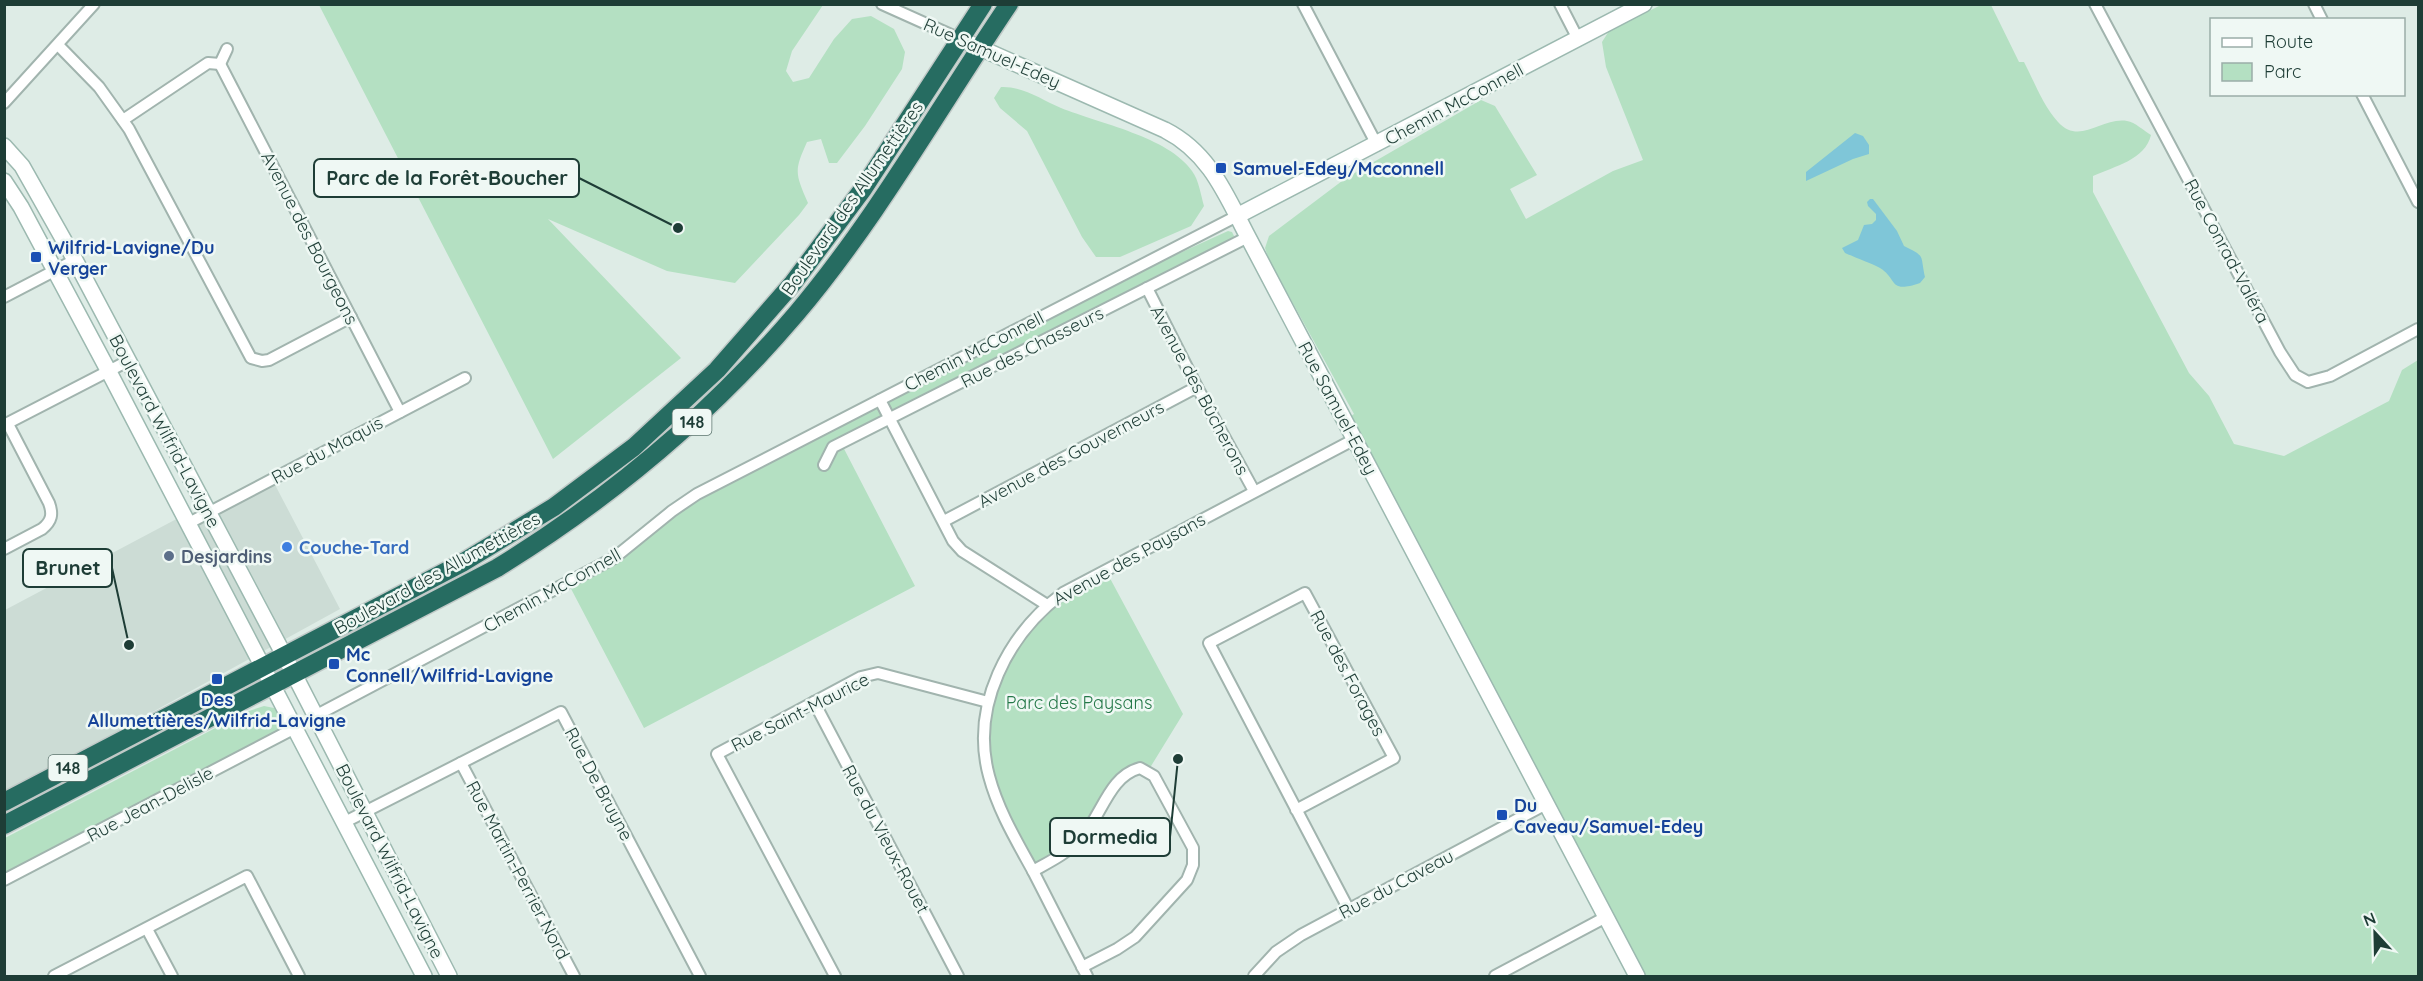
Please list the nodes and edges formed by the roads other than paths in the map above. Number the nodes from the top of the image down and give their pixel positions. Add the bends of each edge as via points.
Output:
1 (94, 4) edge
2 (882, 4) edge
3 (983, 4) edge
4 (1009, 4) edge
5 (1304, 4) edge
6 (1560, 4) edge
7 (1644, 4) edge
8 (2095, 4) edge
9 (2314, 4) edge
10 (2321, 18) edge
11 (960, 39) junction
12 (1578, 39) junction
13 (58, 45) junction
14 (980, 48) junction
15 (226, 49) dead end
16 (220, 64) junction
17 (2363, 96) edge
18 (4, 103) edge
19 (123, 120) junction
20 (1377, 145) junction
21 (4, 146) edge
22 (4, 181) edge
23 (2418, 202) edge
24 (1237, 216) junction
25 (1248, 237) junction
26 (75, 260) junction
27 (55, 271) junction
28 (1147, 288) junction
29 (4, 297) edge
30 (351, 317) junction
31 (2418, 329) edge
32 (128, 361) junction
33 (108, 370) junction
34 (465, 378) dead end
35 (1197, 387) junction
36 (880, 400) junction
37 (400, 412) junction
38 (890, 420) junction
39 (6, 424) edge
40 (1354, 439) junction
41 (824, 465) dead end
42 (1254, 491) junction
43 (207, 513) junction
44 (944, 521) junction
45 (189, 523) junction
46 (4, 549) edge
47 (1047, 605) junction
48 (284, 656) junction
49 (264, 667) junction
50 (294, 674) junction
51 (273, 684) junction
52 (814, 702) junction
53 (988, 702) junction
54 (315, 716) junction
55 (295, 728) junction
56 (461, 763) junction
57 (4, 802) edge
58 (1546, 804) junction
59 (1296, 810) junction
60 (364, 812) junction
61 (344, 823) junction
62 (4, 825) edge
63 (1033, 871) junction
64 (4, 880) edge
65 (1348, 910) junction
66 (1606, 917) junction
67 (147, 929) junction
68 (1084, 972) edge
69 (54, 976) edge
70 (172, 976) edge
71 (299, 976) edge
72 (424, 976) edge
73 (449, 976) edge
74 (574, 976) edge
75 (700, 976) edge
76 (835, 976) edge
77 (958, 976) edge
78 (1254, 976) edge
79 (1495, 976) edge
80 (1637, 976) edge

1 - 13 street
2 - 11 street, Rue Samuel-Edey
3 - 11 highway, Boulevard des Allumettières / 148
4 - 14 highway, Boulevard des Allumettières / 148
5 - 20 street
6 - 12 street
7 - 12 street, Chemin McConnell
8 - 31 street, Rue Conrad-Valéra via 2295,375 2308,382 2330,376
9 - 10 street
11 - 14 street, Rue Samuel-Edey
11 - 48 highway, Boulevard des Allumettières / 148 via 830,235 751,333 678,408 602,471 521,528 411,591
12 - 20 street, Chemin McConnell
13 - 18 street
13 - 19 street via 99,87
14 - 24 street, Rue Samuel-Edey via 1189,144 1207,163
14 - 50 highway, Boulevard des Allumettières / 148 via 840,257 798,312 692,422 648,462 557,531 455,591
15 - 16 street
16 - 19 street via 208,63
16 - 30 street, Avenue des Bourgeons
17 - 23 street
19 - 30 street via 251,358 269,360
20 - 24 street, Chemin McConnell
21 - 26 street, Boulevard Wilfrid-Lavigne via 22,166
22 - 27 street, Boulevard Wilfrid-Lavigne
24 - 25 street, Rue Samuel-Edey
24 - 36 street, Chemin McConnell
25 - 28 street, Rue des Chasseurs
25 - 40 street, Rue Samuel-Edey
26 - 27 street
26 - 32 street, Boulevard Wilfrid-Lavigne
27 - 29 street
27 - 33 street, Boulevard Wilfrid-Lavigne
28 - 35 street, Avenue des Bûcherons
28 - 38 street, Rue des Chasseurs
30 - 37 street, Avenue des Bourgeons
32 - 33 street
32 - 43 street, Boulevard Wilfrid-Lavigne
33 - 39 street
33 - 45 street, Boulevard Wilfrid-Lavigne
34 - 37 street, Rue du Maquis
35 - 42 street, Avenue des Bûcherons
35 - 44 street, Avenue des Gouverneurs
36 - 38 street
36 - 54 street, Chemin McConnell via 697,494 598,567
37 - 43 street, Rue du Maquis
38 - 41 street, Rue des Chasseurs via 833,447
38 - 44 street
39 - 46 street via 52,515 48,525
40 - 42 street, Avenue des Paysans
40 - 58 street, Rue Samuel-Edey
42 - 47 street, Avenue des Paysans via 1105,569
43 - 45 street, Rue du Maquis
43 - 48 street, Boulevard Wilfrid-Lavigne
44 - 47 street via 962,551
45 - 49 street, Boulevard Wilfrid-Lavigne
47 - 53 street, Avenue des Paysans via 1029,622 1006,656
48 - 49 highway, Boulevard des Allumettières / 148
48 - 50 street, Boulevard Wilfrid-Lavigne
49 - 51 street, Boulevard Wilfrid-Lavigne
49 - 57 highway, Boulevard des Allumettières / 148
50 - 51 highway, Boulevard des Allumettières / 148
50 - 54 street, Boulevard Wilfrid-Lavigne
51 - 55 street, Boulevard Wilfrid-Lavigne
51 - 62 highway, Boulevard des Allumettières / 148
52 - 53 street, Rue Saint-Maurice via 861,677 878,673
52 - 76 street, Rue Saint-Maurice via 717,754
52 - 77 street, Rue du Vieux-Rouet
53 - 63 street, Avenue des Paysans via 988,774 1004,818
54 - 60 street, Boulevard Wilfrid-Lavigne
55 - 61 street, Boulevard Wilfrid-Lavigne
55 - 64 street, Rue Jean-Delisle
56 - 60 street, Rue De Bruyne
56 - 74 street, Rue Martin-Perrier Nord
56 - 75 street, Rue De Bruyne via 561,712
58 - 65 street, Rue du Caveau
58 - 66 street, Rue Samuel-Edey
59 - 59 street, Rue des Forages via 1209,643 1305,593 1394,758
59 - 65 street, Rue des Forages
60 - 61 street, Rue De Bruyne
60 - 73 street, Boulevard Wilfrid-Lavigne
61 - 72 street, Boulevard Wilfrid-Lavigne
63 - 68 street, Avenue des Paysans
63 - 68 street via 1081,839 1119,779 1129,771 1140,768 1154,776 1193,848 1193,865 1187,880 1135,937
65 - 78 street, Rue du Caveau via 1288,943
66 - 79 street
66 - 80 street, Rue Samuel-Edey
67 - 69 street
67 - 70 street
67 - 71 street via 247,876

